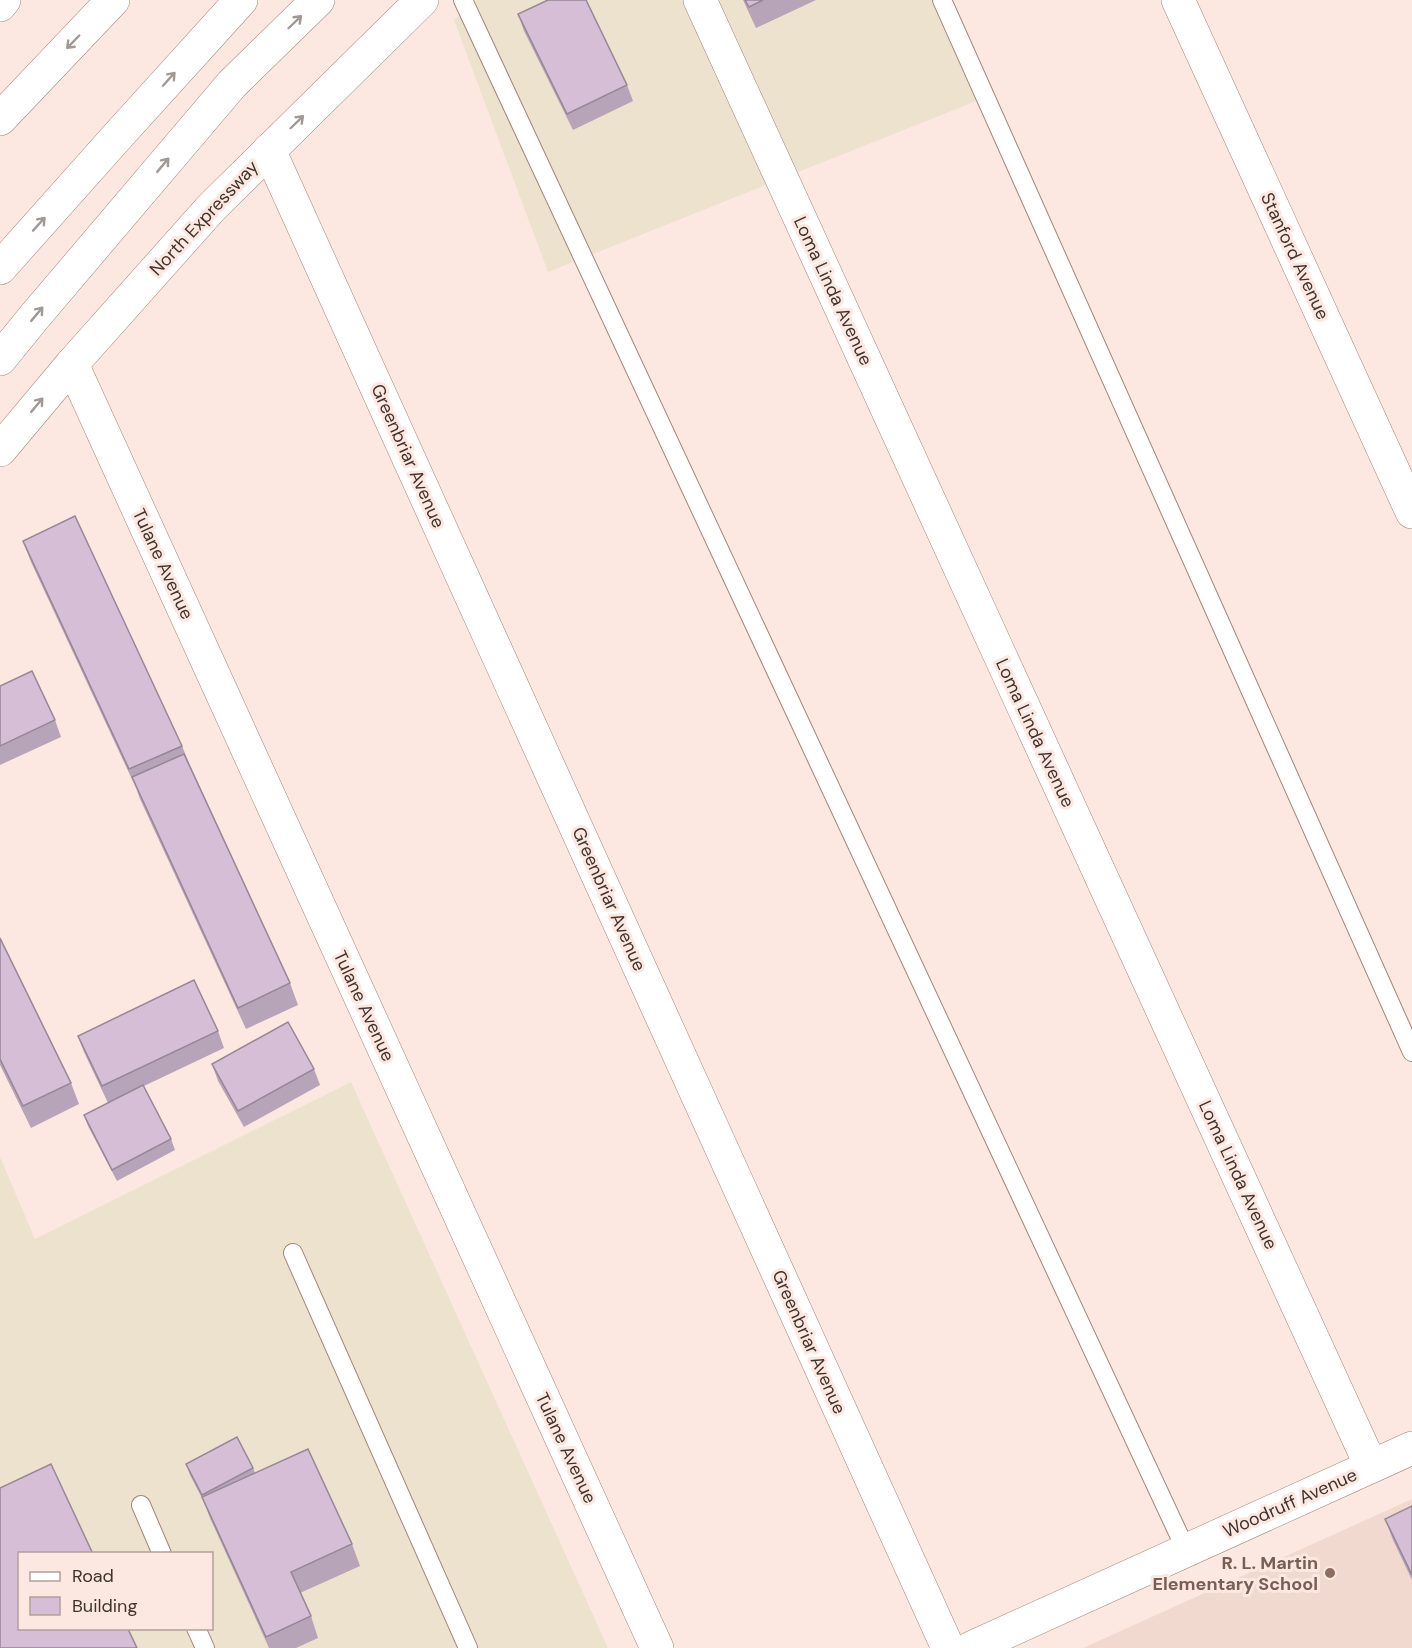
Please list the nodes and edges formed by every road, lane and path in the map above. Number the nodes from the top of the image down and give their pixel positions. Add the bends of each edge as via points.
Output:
1 (4, 0) edge
2 (113, 0) edge
3 (242, 0) edge
4 (318, 0) edge
5 (422, 0) edge
6 (463, 0) edge
7 (700, 0) edge
8 (942, 0) edge
9 (1178, 0) edge
10 (0, 5) edge
11 (0, 119) edge
12 (269, 150) junction
13 (0, 267) edge
14 (0, 359) edge
15 (72, 364) junction
16 (0, 450) edge
17 (1412, 512) edge
18 (1412, 1052) edge
19 (293, 1253) dead end
20 (1412, 1448) edge
21 (1371, 1466) junction
22 (141, 1505) dead end
23 (1186, 1550) junction
24 (161, 1552) edge
25 (196, 1630) edge
26 (205, 1648) edge
27 (468, 1648) edge
28 (657, 1648) edge
29 (948, 1648) edge
30 (971, 1648) edge

1 - 10 main road
2 -> 11 main road
13 -> 3 main road
14 -> 4 main road via 232,84
12 -> 5 main road, North Expressway
6 - 23 lane
7 - 21 main road, Loma Linda Avenue
8 - 18 lane
9 - 17 main road, Stanford Avenue
12 - 15 main road, North Expressway via 211,208
12 - 29 main road, Greenbriar Avenue
16 -> 15 main road, North Expressway
15 - 28 main road, Tulane Avenue
19 - 27 lane
20 - 21 main road, Woodruff Avenue
21 - 23 main road, Woodruff Avenue
22 - 24 lane
23 - 30 main road, Woodruff Avenue
25 - 26 lane

